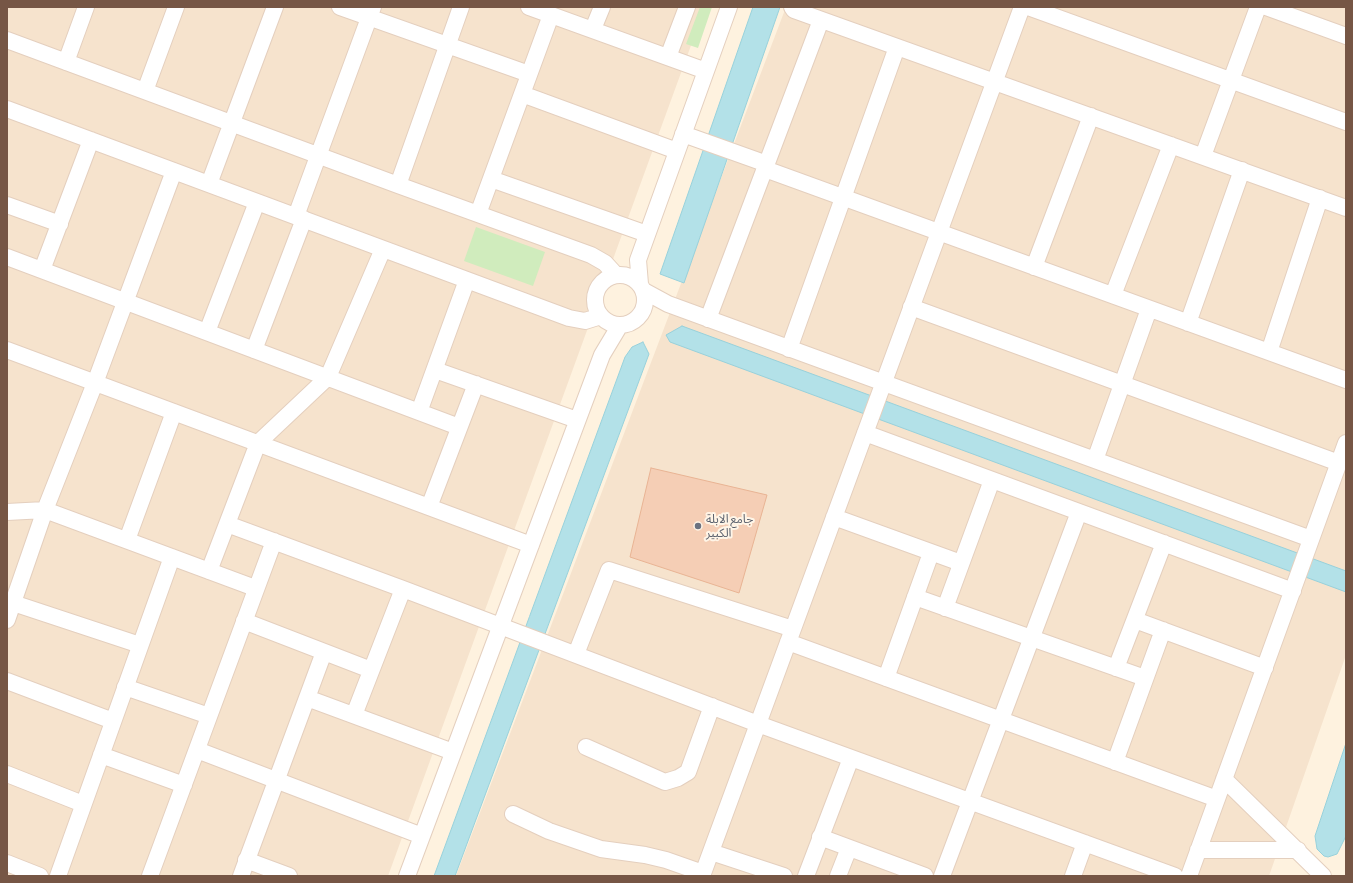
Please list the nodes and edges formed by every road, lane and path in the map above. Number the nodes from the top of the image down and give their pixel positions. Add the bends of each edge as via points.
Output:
1 (86, 7) edge
2 (176, 7) edge
3 (275, 7) edge
4 (340, 7) edge
5 (461, 7) edge
6 (529, 7) edge
7 (602, 7) edge
8 (687, 7) edge
9 (729, 7) edge
10 (792, 7) edge
11 (1022, 7) edge
12 (1028, 7) edge
13 (1258, 7) edge
14 (1266, 7) edge
15 (371, 12) edge
16 (1300, 13) edge
17 (551, 15) junction
18 (820, 20) junction
19 (593, 29) junction
20 (1346, 36) edge
21 (7, 40) edge
22 (447, 45) junction
23 (897, 47) junction
24 (668, 57) junction
25 (66, 62) junction
26 (706, 71) junction
27 (529, 74) junction
28 (1231, 80) junction
29 (994, 82) junction
30 (144, 91) junction
31 (522, 94) junction
32 (7, 109) edge
33 (1091, 116) junction
34 (1346, 122) edge
35 (232, 123) junction
36 (683, 134) junction
37 (91, 140) junction
38 (1171, 145) junction
39 (677, 151) junction
40 (318, 156) junction
41 (1203, 156) junction
42 (766, 166) junction
43 (1242, 170) junction
44 (174, 171) junction
45 (491, 179) junction
46 (209, 184) junction
47 (398, 185) junction
48 (844, 198) junction
49 (1320, 198) junction
50 (257, 202) junction
51 (1346, 208) edge
52 (9, 210) edge
53 (478, 214) junction
54 (300, 218) junction
55 (60, 224) junction
56 (939, 232) junction
57 (647, 234) junction
58 (383, 249) junction
59 (7, 256) edge
60 (638, 260) junction
61 (1034, 267) junction
62 (42, 270) junction
63 (617, 274) junction
64 (467, 280) junction
65 (642, 288) junction
66 (1113, 295) junction
67 (126, 301) junction
68 (668, 304) junction
69 (912, 307) junction
70 (1149, 309) junction
71 (640, 315) junction
72 (708, 319) junction
73 (609, 321) junction
74 (1188, 323) junction
75 (206, 332) junction
76 (789, 349) junction
77 (254, 350) junction
78 (1269, 352) junction
79 (9, 356) edge
80 (435, 370) junction
81 (328, 377) junction
82 (1346, 380) edge
83 (95, 383) junction
84 (884, 383) junction
85 (476, 384) junction
86 (1122, 384) junction
87 (174, 412) junction
88 (419, 412) junction
89 (577, 420) junction
90 (459, 427) junction
91 (865, 433) junction
92 (258, 444) junction
93 (1346, 444) edge
94 (1095, 460) junction
95 (1339, 463) junction
96 (992, 480) junction
97 (429, 507) junction
98 (45, 510) junction
99 (7, 512) edge
100 (1078, 512) junction
101 (834, 517) junction
102 (227, 524) junction
103 (1311, 539) junction
104 (127, 540) junction
105 (274, 541) junction
106 (1164, 544) junction
107 (531, 545) junction
108 (931, 553) junction
109 (172, 557) junction
110 (961, 563) junction
111 (209, 571) junction
112 (255, 588) junction
113 (403, 588) junction
114 (1293, 591) junction
115 (915, 597) junction
116 (13, 603) junction
117 (945, 608) junction
118 (7, 620) edge
119 (1135, 620) junction
120 (244, 621) junction
121 (501, 626) junction
122 (1163, 630) junction
123 (790, 636) junction
124 (1031, 638) junction
125 (140, 645) junction
126 (324, 652) junction
127 (576, 654) junction
128 (1116, 668) junction
129 (1265, 668) junction
130 (371, 670) junction
131 (886, 678) junction
132 (1145, 678) junction
133 (7, 681) edge
134 (125, 687) junction
135 (307, 698) junction
136 (712, 706) junction
137 (354, 715) junction
138 (209, 716) junction
139 (113, 720) junction
140 (1001, 720) junction
141 (758, 724) junction
142 (586, 747) dead end
143 (197, 750) junction
144 (453, 752) junction
145 (101, 754) junction
146 (850, 758) junction
147 (1115, 762) junction
148 (7, 774) edge
149 (1224, 779) junction
150 (276, 780) junction
151 (184, 785) junction
152 (1217, 799) junction
153 (970, 801) junction
154 (84, 804) junction
155 (513, 814) dead end
156 (422, 836) junction
157 (820, 837) junction
158 (1084, 843) junction
159 (849, 848) junction
160 (1198, 850) junction
161 (1298, 850) junction
162 (711, 852) junction
163 (246, 860) junction
164 (7, 863) edge
165 (702, 875) edge
166 (40, 876) edge
167 (58, 876) edge
168 (150, 876) edge
169 (241, 876) edge
170 (289, 876) edge
171 (407, 876) edge
172 (784, 876) edge
173 (806, 876) edge
174 (838, 876) edge
175 (925, 876) edge
176 (942, 876) edge
177 (1073, 876) edge
178 (1175, 876) edge
179 (1189, 876) edge
180 (1323, 876) edge

1 - 25 street
2 - 30 street
3 - 35 street
4 - 15 street
5 - 22 street
6 - 17 street
7 - 19 street
8 - 24 street
9 - 26 street
10 - 18 street
11 - 29 street
12 - 28 street
13 - 28 street
14 - 16 street
15 - 22 street
15 - 40 street
16 - 20 street
17 - 19 street
17 - 27 street
18 - 23 street
18 - 42 street
19 - 24 street
21 - 25 street
22 - 27 street
22 - 47 street
23 - 29 street
23 - 48 street
24 - 26 street
25 - 30 street
26 - 36 street
27 - 31 street
28 - 34 street
28 - 41 street
29 - 33 street
29 - 56 street
30 - 35 street
31 - 39 street
31 - 45 street
32 - 37 street
33 - 38 street
33 - 61 street
35 - 40 street
35 - 46 street
36 - 39 street
36 - 42 street
37 - 44 street
37 - 55 street
38 - 41 street
38 - 66 street
39 - 57 street
40 - 47 street
40 - 54 street
41 - 43 street
42 - 48 street
42 - 72 street
43 - 49 street
43 - 74 street
44 - 46 street
44 - 67 street
45 - 53 street
45 - 57 street
46 - 50 street
47 - 53 street
48 - 56 street
48 - 76 street
49 - 51 street
49 - 78 street
50 - 54 street
50 - 75 street
52 - 55 street
53 - 63 street via 591,255
54 - 58 street
54 - 77 street
55 - 62 street
56 - 61 street
56 - 69 street
57 - 60 street
58 - 64 street
58 - 81 street
59 - 62 street
60 - 63 street
60 - 65 street
61 - 66 street
62 - 67 street
63 - 65 street via 635,278
63 - 73 street via 602,282 595,295 597,310
64 - 73 street via 569,318
64 - 80 street
65 - 68 street
65 - 71 street via 645,304
66 - 70 street
67 - 75 street
67 - 83 street
68 - 71 street
68 - 72 street
69 - 84 street
69 - 86 street
70 - 74 street
70 - 86 street
71 - 73 street via 631,323
72 - 76 street
73 - 89 street via 602,355
74 - 78 street
75 - 77 street
76 - 84 street
77 - 81 street
78 - 82 street
79 - 83 street
80 - 85 street
80 - 88 street
81 - 88 street
81 - 92 street
83 - 87 street
83 - 98 street
84 - 91 street
84 - 94 street
85 - 89 street
85 - 90 street
86 - 94 street
86 - 95 street
87 - 92 street
87 - 104 street
88 - 90 street
89 - 107 street
90 - 97 street
91 - 96 street
91 - 101 street
92 - 97 street
92 - 102 street
93 - 95 street
94 - 103 street
95 - 103 street
96 - 100 street
96 - 110 street
97 - 107 street
98 - 99 street
98 - 104 street
98 - 116 street
100 - 106 street
100 - 124 street
101 - 108 street
101 - 123 street
102 - 105 street
102 - 111 street
103 - 114 street
104 - 109 street
105 - 112 street
105 - 113 street
106 - 114 street
106 - 119 street
107 - 121 street
108 - 110 street
108 - 115 street
109 - 111 street
109 - 125 street
110 - 117 street
111 - 112 street
112 - 120 street
113 - 121 street
113 - 130 street
114 - 129 street
115 - 117 street
115 - 131 street
116 - 118 street
116 - 125 street
117 - 124 street
119 - 122 street
119 - 128 street
120 - 126 street
120 - 138 street
121 - 127 street
121 - 144 street
122 - 129 street
122 - 132 street
123 - 127 street via 609,570
123 - 131 street
123 - 141 street
124 - 128 street
124 - 140 street
125 - 134 street
126 - 130 street
126 - 135 street
127 - 136 street
128 - 132 street
129 - 149 street
130 - 137 street
131 - 140 street
132 - 147 street
133 - 139 street
134 - 138 street
134 - 139 street
135 - 137 street
135 - 150 street
136 - 141 street
136 - 142 street via 688,772 678,778 665,782
137 - 144 street
138 - 143 street
139 - 145 street
140 - 147 street
140 - 153 street
141 - 146 street
141 - 162 street
143 - 150 street
143 - 151 street
144 - 156 street
145 - 151 street
145 - 154 street
146 - 153 street
146 - 157 street
147 - 152 street
148 - 154 street
149 - 152 street
149 - 161 street
150 - 156 street
150 - 163 street
151 - 168 street
152 - 160 street
153 - 158 street
153 - 176 street
154 - 167 street
155 - 165 street via 549,831 601,849 652,856
156 - 171 street
157 - 159 street
157 - 173 street
158 - 177 street
158 - 178 street
159 - 174 street
159 - 175 street
160 - 161 street
160 - 179 street
161 - 180 street
162 - 165 street
162 - 172 street
163 - 169 street
163 - 170 street
164 - 166 street

